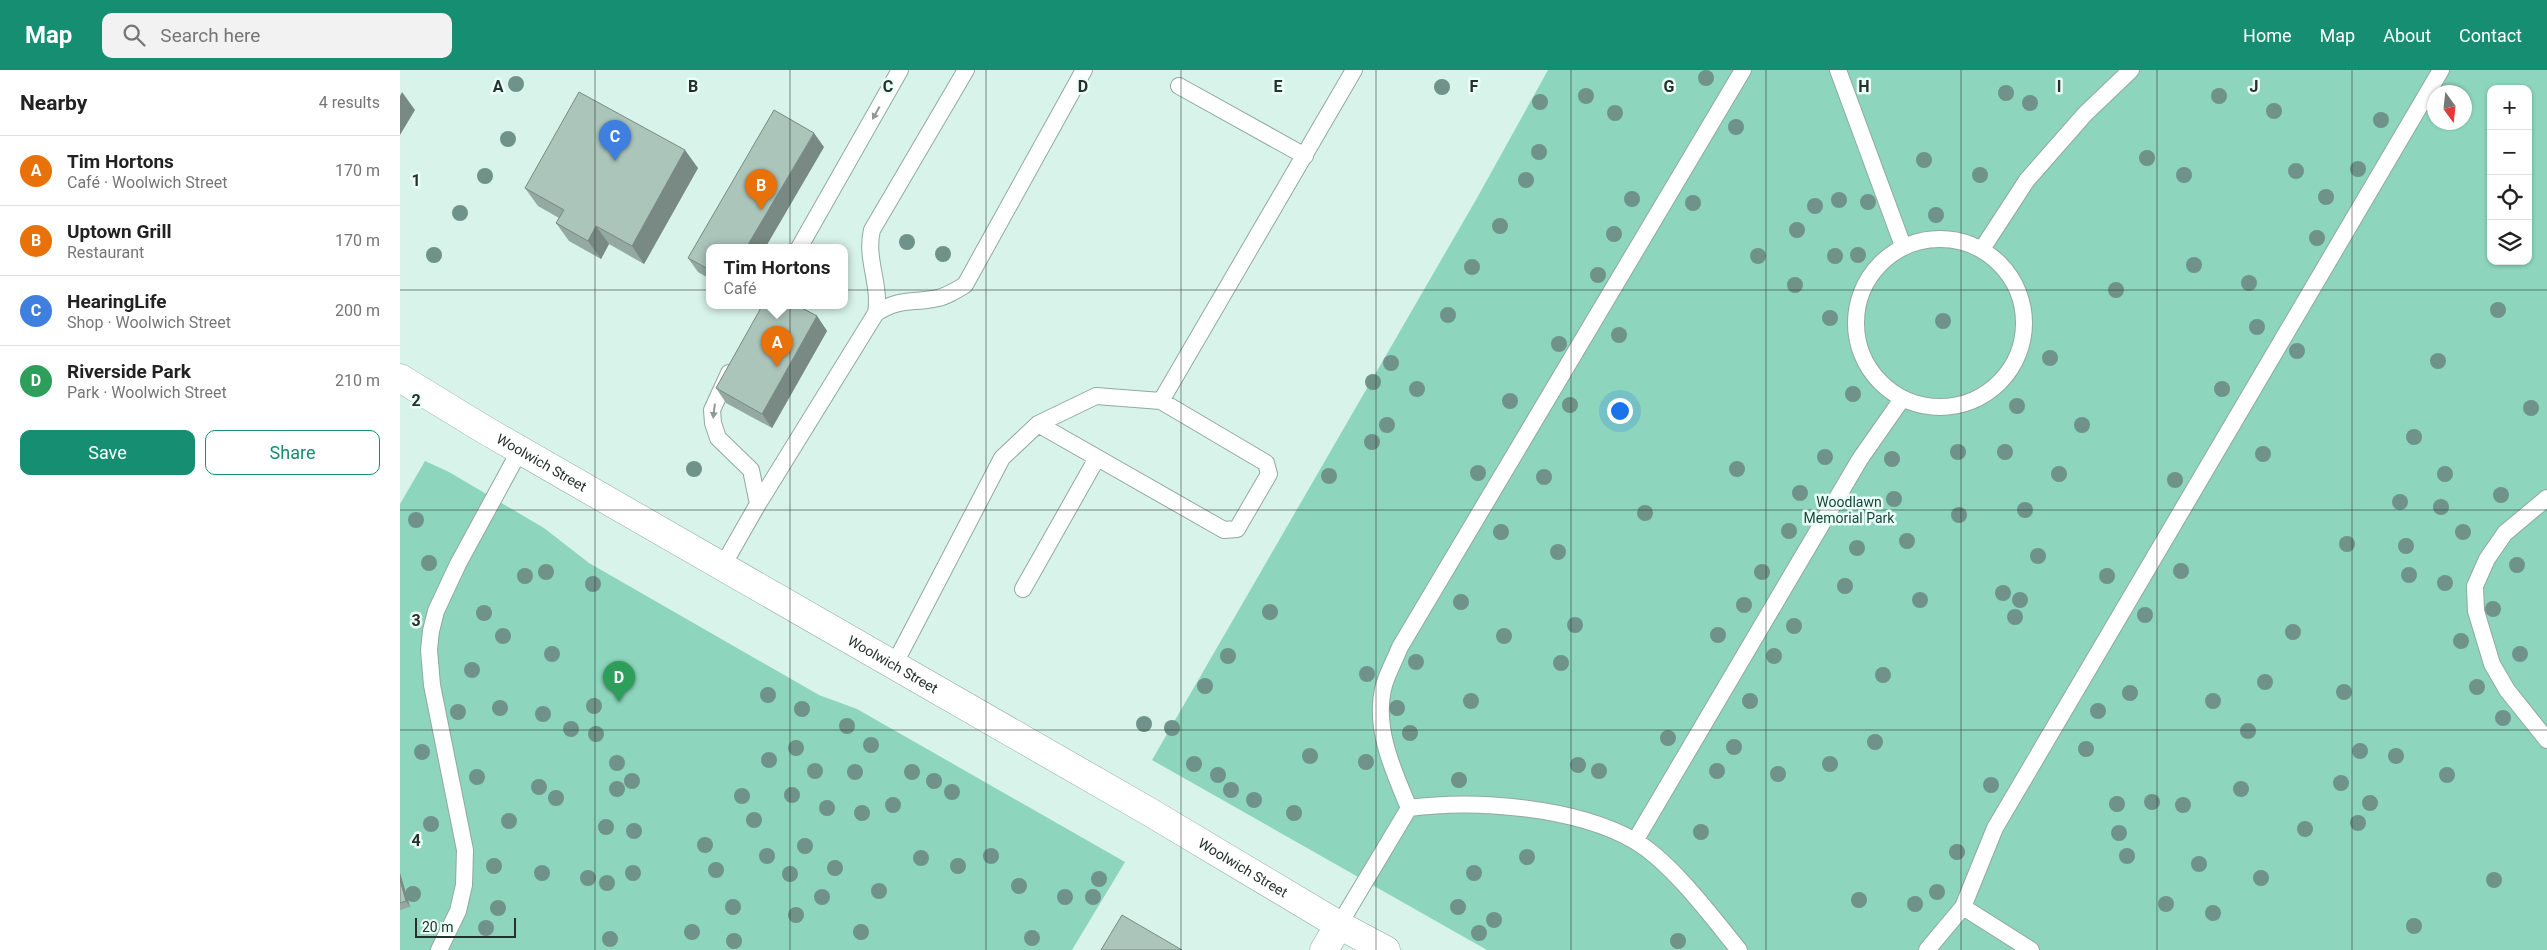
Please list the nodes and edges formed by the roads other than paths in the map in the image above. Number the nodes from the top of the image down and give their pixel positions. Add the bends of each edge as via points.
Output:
1 (900, 70) edge
2 (966, 70) edge
3 (1084, 70) edge
4 (1354, 70) edge
5 (1743, 70) edge
6 (1838, 70) edge
7 (2131, 70) edge
8 (2441, 70) edge
9 (1179, 86) dead end
10 (1305, 156) junction
11 (802, 244) edge
12 (1903, 246) junction
13 (1982, 249) junction
14 (876, 312) junction
15 (738, 357) edge
16 (400, 378) edge
17 (1902, 399) junction
18 (1161, 401) junction
19 (1038, 424) junction
20 (520, 450) junction
21 (1097, 458) junction
22 (2547, 498) edge
23 (758, 504) junction
24 (722, 567) junction
25 (1023, 590) dead end
26 (894, 665) junction
27 (2547, 740) edge
28 (1409, 808) junction
29 (1635, 841) junction
30 (1963, 907) junction
31 (1338, 925) junction
32 (439, 950) edge
33 (1324, 950) edge
34 (1386, 950) edge
35 (1739, 950) edge
36 (1927, 950) edge
37 (2031, 950) edge

1 -> 11 lane
2 - 14 lane via 872,230 869,251 877,287
3 - 14 lane via 965,285 952,294 934,299 902,300
4 - 10 lane
5 - 28 lane via 1400,647 1383,689 1381,714 1386,746
6 - 12 lane
7 - 13 lane via 2085,114 2027,180
8 - 30 lane via 1995,828
9 - 10 lane
10 - 18 lane
12 - 13 lane via 1928,239 1956,239
12 - 17 lane via 1879,263 1864,285 1856,310 1856,337 1864,362 1880,383
13 - 17 lane via 2005,267 2020,292 2025,320 2021,349 2007,375 1986,394 1959,405 1930,407
14 - 23 lane
15 -> 23 lane via 719,391 712,410 713,423 718,438 751,470
16 - 20 main road, Woolwich Street
17 - 29 lane via 1860,459
18 - 19 lane via 1096,396
18 - 21 lane via 1266,462 1268,474 1237,529 1224,530
19 - 21 lane
19 - 26 lane via 1002,458
20 - 24 main road, Woolwich Street
20 - 32 lane via 458,564 436,611 431,631 431,677 465,859 458,911
21 - 25 lane
22 - 27 lane via 2505,533 2475,586 2476,611 2492,664 2507,690
23 - 24 lane
24 - 26 main road, Woolwich Street
26 - 31 main road, Woolwich Street
28 - 29 lane via 1442,803 1480,804 1546,812 1592,823
28 - 31 lane
29 - 35 lane via 1671,871
30 - 36 lane
30 - 37 lane
31 - 33 main road
31 - 34 main road, Woolwich Street

